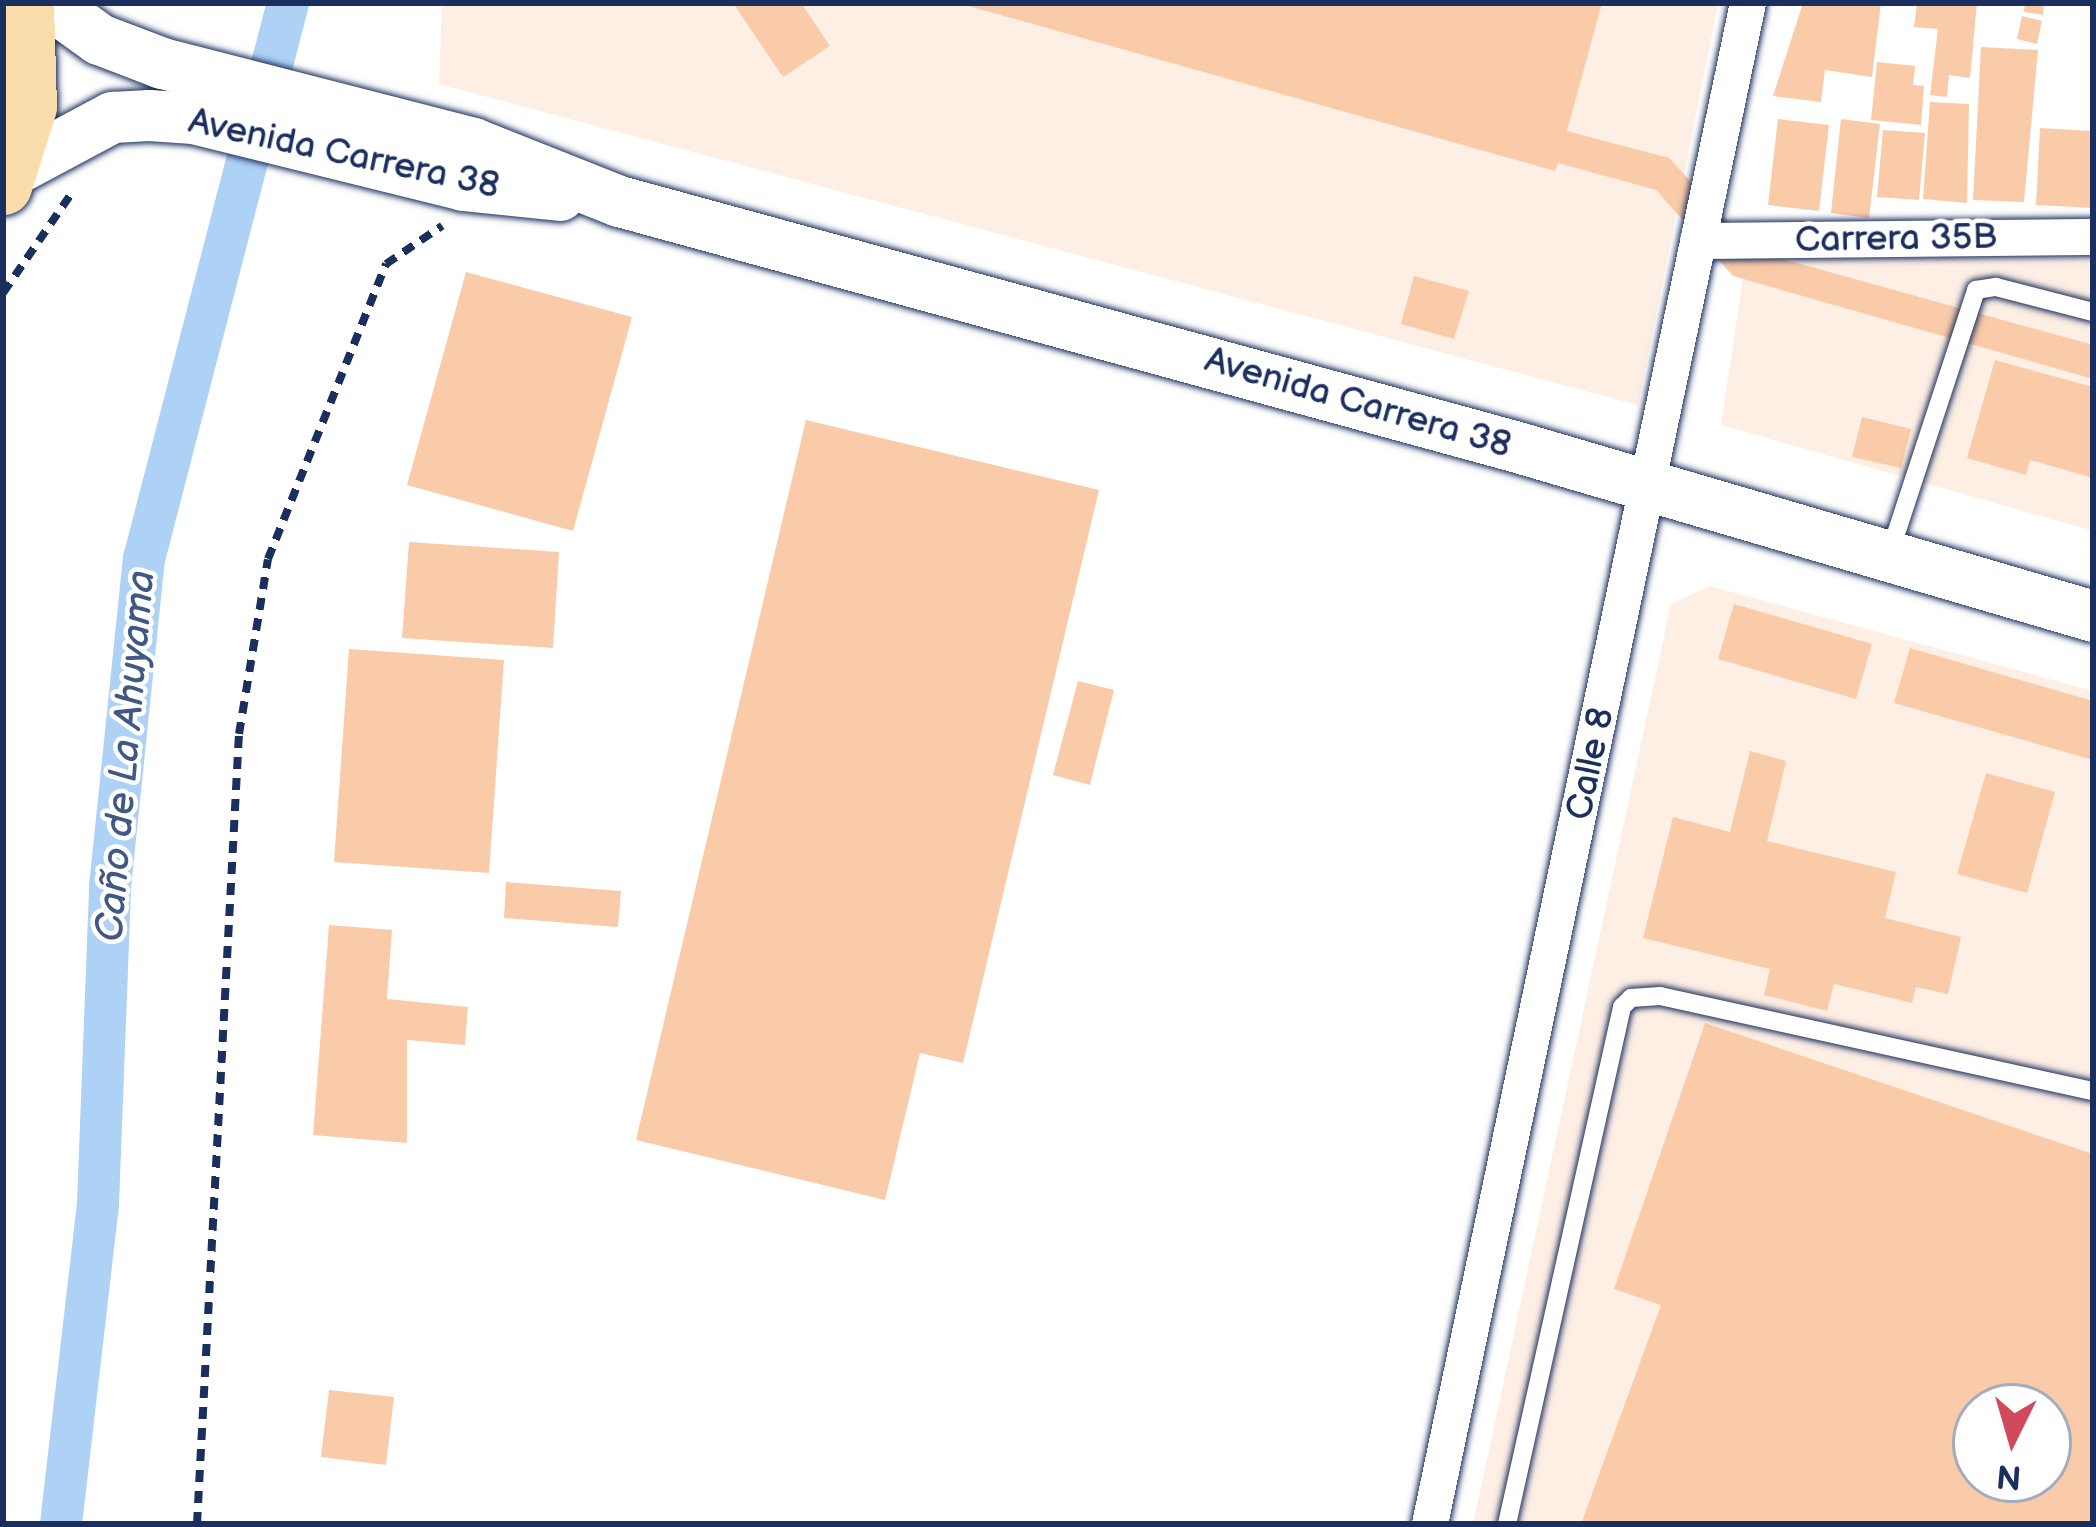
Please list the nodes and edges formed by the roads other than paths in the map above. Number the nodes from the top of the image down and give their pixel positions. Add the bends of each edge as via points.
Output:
1 (25, 3) edge
2 (49, 3) edge
3 (1748, 3) edge
4 (196, 95) junction
5 (407, 148) junction
6 (7, 179) edge
7 (619, 201) junction
8 (2093, 237) edge
9 (1698, 241) junction
10 (2093, 312) edge
11 (1650, 487) junction
12 (1889, 556) junction
13 (2093, 616) edge
14 (2093, 1091) edge
15 (1430, 1524) edge
16 (1507, 1524) edge

1 - 6 main road via 28,106
2 - 4 street, Avenida Carrera 38
3 - 9 street, Calle 8
4 - 5 street, Avenida Carrera 38
4 - 6 street, Avenida Carrera 38 via 112,116
5 - 7 street, Avenida Carrera 38
5 - 7 street, Avenida Carrera 38 via 463,185
7 - 11 street, Avenida Carrera 38
8 - 9 street, Carrera 35B
9 - 11 street, Calle 8
10 - 12 lane via 1996,287 1976,290
11 - 12 street, Avenida Carrera 38
11 - 15 street, Calle 8
12 - 13 street, Avenida Carrera 38
14 - 16 lane via 1660,996 1631,998 1622,1007

